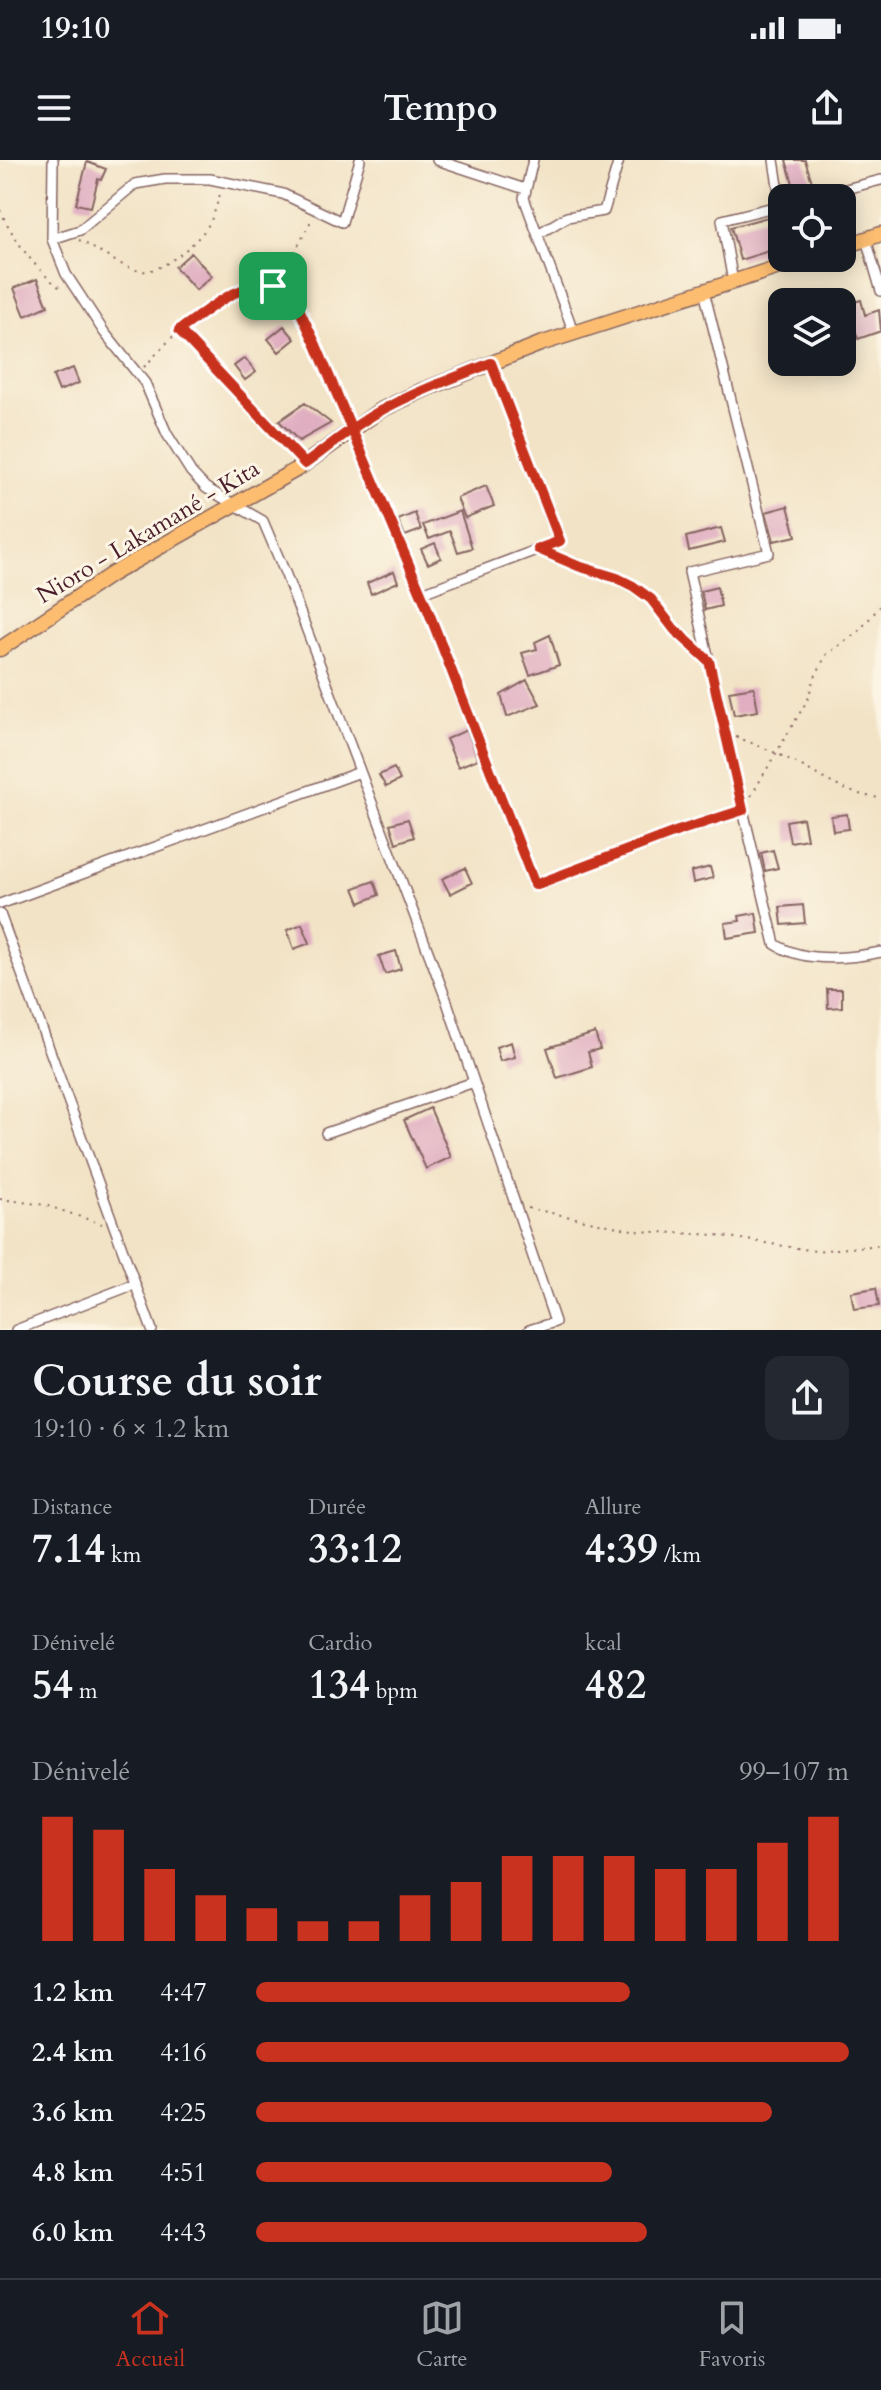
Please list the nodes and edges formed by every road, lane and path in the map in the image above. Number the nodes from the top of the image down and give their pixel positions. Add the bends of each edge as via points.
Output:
1 (53, 160) edge
2 (360, 160) edge
3 (533, 160) edge
4 (619, 160) edge
5 (774, 160) edge
6 (442, 161) edge
7 (881, 180) edge
8 (225, 182) junction
9 (778, 184) edge
10 (856, 186) edge
11 (525, 189) junction
12 (768, 208) edge
13 (316, 209) junction
14 (0, 210) edge
15 (67, 234) junction
16 (538, 234) junction
17 (881, 234) edge
18 (52, 239) junction
19 (866, 239) junction
20 (856, 242) edge
21 (768, 271) edge
22 (733, 282) junction
23 (261, 284) junction
24 (704, 291) junction
25 (881, 291) edge
26 (67, 292) dead end
27 (179, 330) junction
28 (574, 333) junction
29 (491, 363) junction
30 (138, 374) junction
31 (352, 430) junction
32 (305, 464) junction
33 (233, 506) junction
34 (538, 549) junction
35 (422, 593) junction
36 (881, 605) edge
37 (0, 649) edge
38 (709, 661) junction
39 (725, 732) junction
40 (774, 753) junction
41 (360, 772) junction
42 (881, 798) edge
43 (743, 810) junction
44 (0, 904) edge
45 (0, 914) edge
46 (881, 952) edge
47 (474, 1082) junction
48 (326, 1133) dead end
49 (0, 1199) edge
50 (516, 1205) junction
51 (115, 1228) junction
52 (881, 1245) edge
53 (135, 1284) junction
54 (16, 1330) edge
55 (152, 1330) edge
56 (529, 1330) edge

1 - 18 street
2 - 13 street via 342,222
3 - 11 street
4 - 16 street via 604,211 567,217
5 - 9 street
6 - 11 street
7 - 10 street
8 - 13 street via 283,194
8 - 15 street via 165,179 135,184 80,230
8 - 15 path via 205,230 153,271 138,271
11 - 16 street
12 - 22 street via 722,220
13 - 23 path via 295,252
14 - 26 path via 24,251 47,279
15 - 18 street
16 - 28 street
17 - 19 main road
18 - 30 street via 66,274
19 - 20 main road
19 - 25 street
21 - 22 main road, Nioro - Lakamané - Kita
22 - 24 main road, Nioro - Lakamané - Kita
23 - 27 path via 236,292
23 - 31 path via 287,293 299,309
24 - 28 main road, Nioro - Lakamané - Kita
24 - 38 street via 769,553 689,572
27 - 30 path
27 - 32 path
28 - 29 main road, Nioro - Lakamané - Kita
29 - 31 main road, Nioro - Lakamané - Kita via 379,411
29 - 34 street via 560,541
30 - 33 street via 191,472
31 - 32 main road, Nioro - Lakamané - Kita
31 - 35 street
32 - 33 main road, Nioro - Lakamané - Kita
33 - 37 main road, Nioro - Lakamané - Kita via 112,574
33 - 41 street via 263,521
34 - 35 street
34 - 38 path via 633,586
35 - 43 street via 535,885
36 - 40 path via 859,631 826,655 808,699
38 - 39 street
39 - 40 path
39 - 43 street
40 - 42 path via 833,786
40 - 43 path
41 - 44 street
41 - 47 street
43 - 46 street via 775,944 789,953 816,957
45 - 51 street
47 - 48 street
47 - 50 street
49 - 51 path via 45,1205
50 - 52 path via 637,1231 716,1235 815,1251
50 - 56 street via 555,1322
51 - 53 street
53 - 54 street
53 - 55 street

